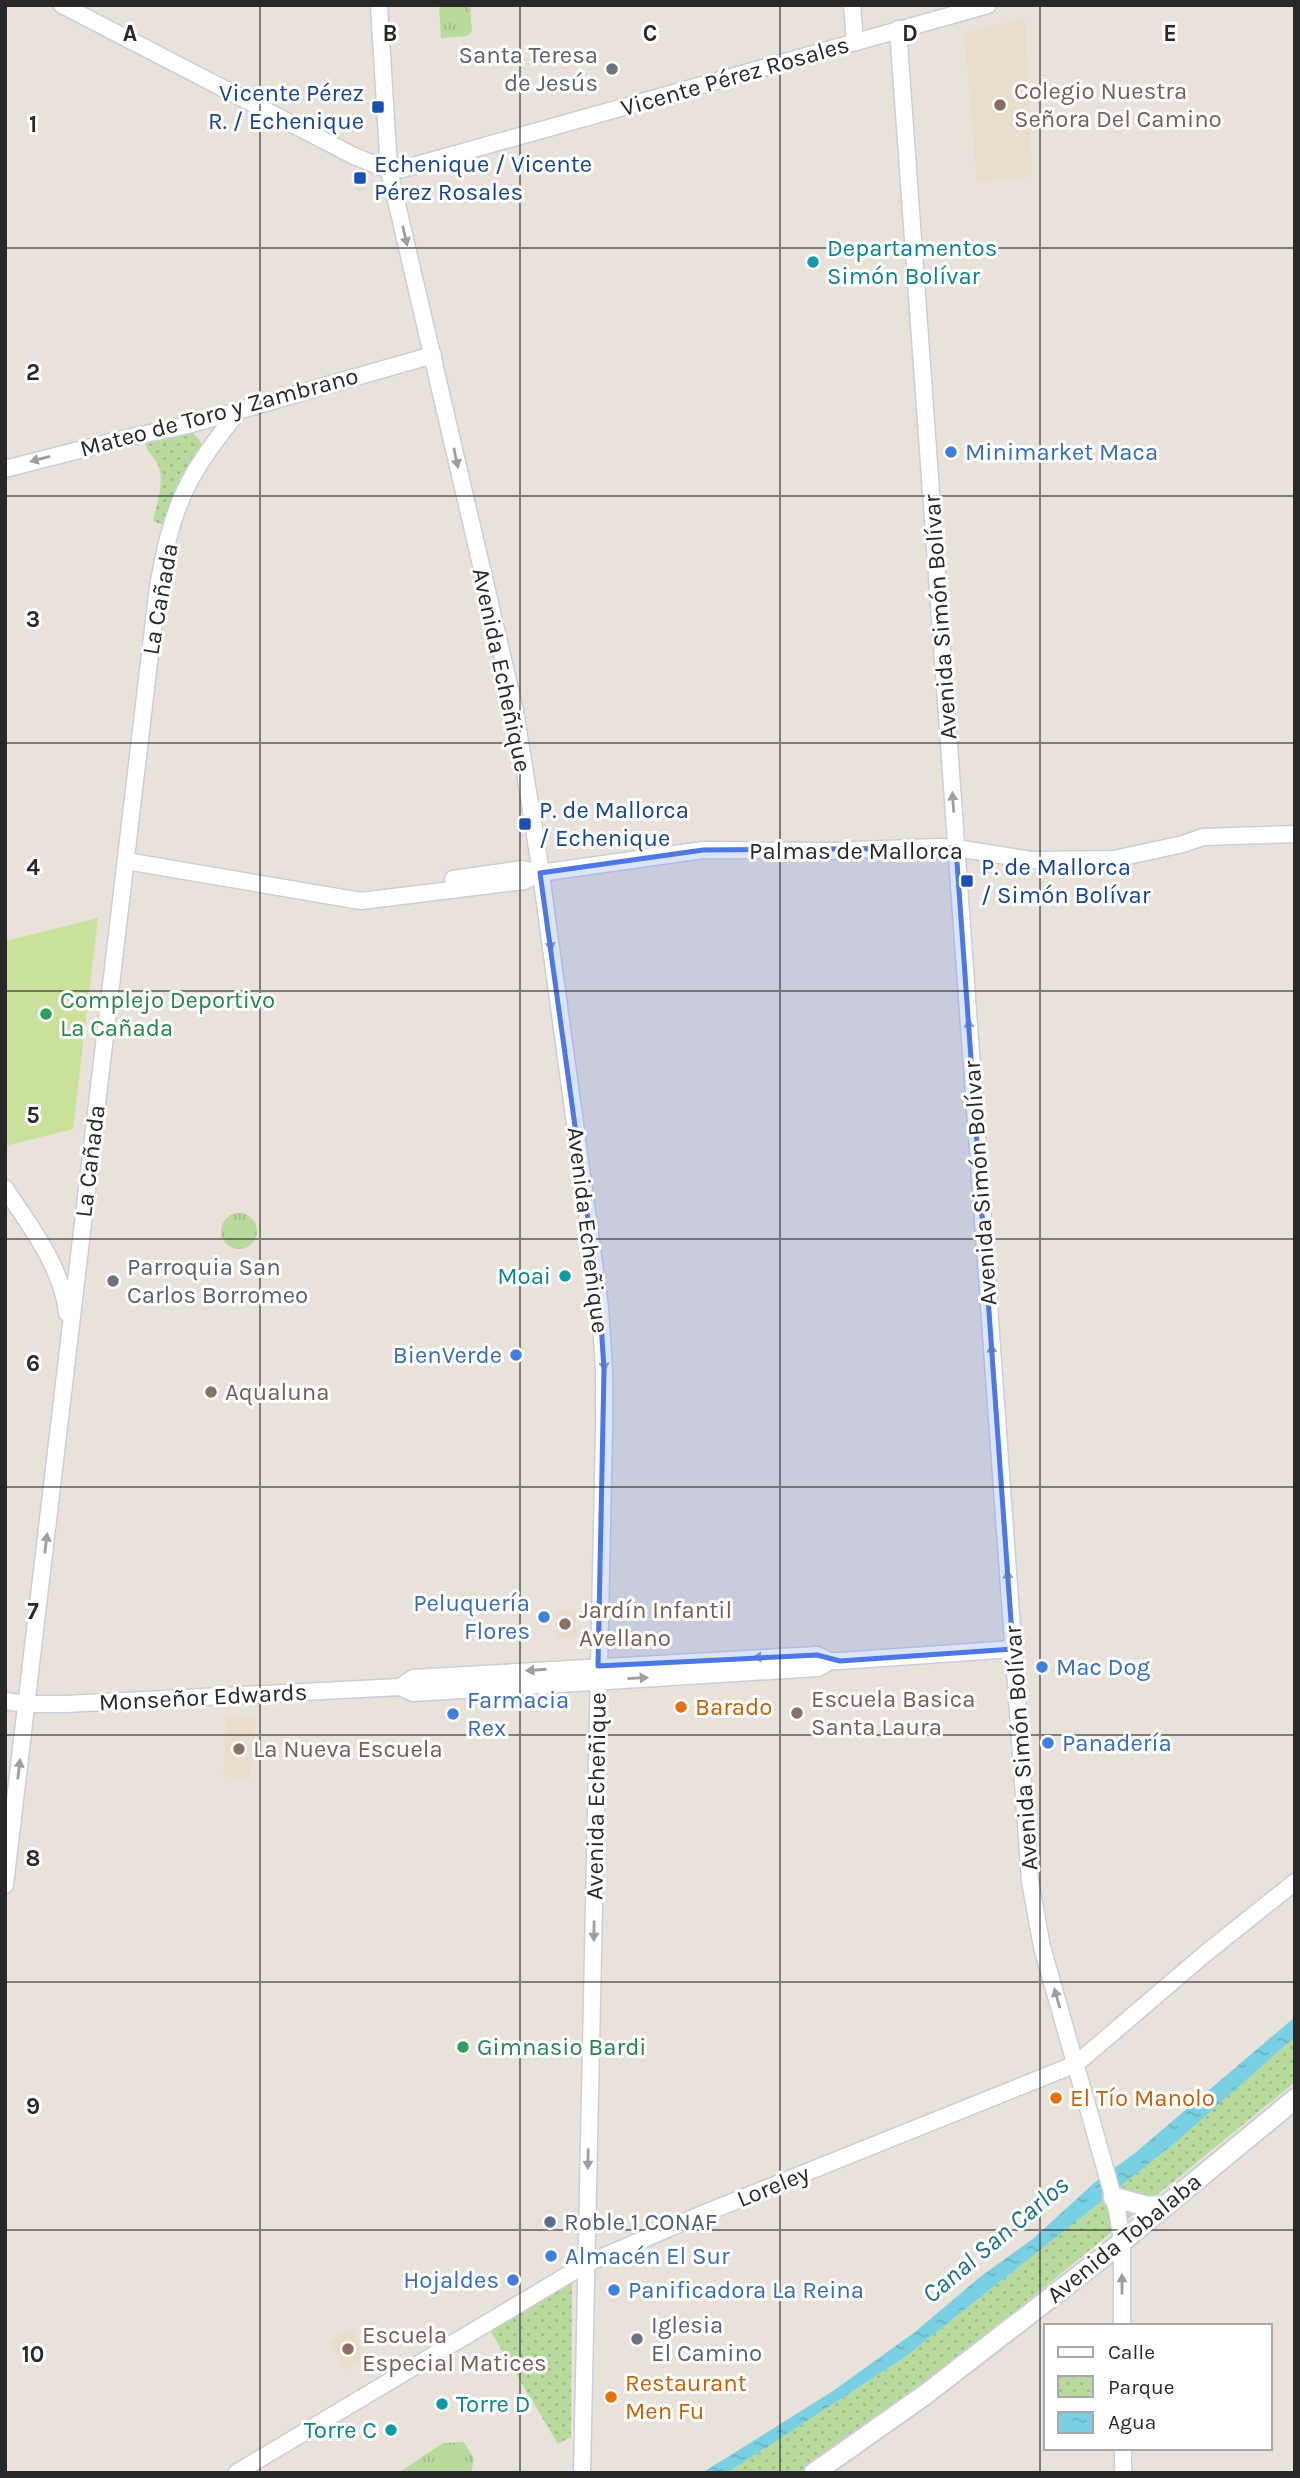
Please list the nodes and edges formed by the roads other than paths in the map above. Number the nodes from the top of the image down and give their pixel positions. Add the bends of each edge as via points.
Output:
1 (62, 5) edge
2 (379, 5) edge
3 (852, 5) edge
4 (988, 5) edge
5 (898, 29) junction
6 (855, 42) junction
7 (389, 170) junction
8 (433, 355) junction
9 (239, 410) junction
10 (210, 419) junction
11 (210, 447) junction
12 (5, 469) edge
13 (1295, 834) edge
14 (956, 848) junction
15 (126, 861) junction
16 (540, 873) junction
17 (5, 1188) edge
18 (80, 1250) junction
19 (51, 1260) junction
20 (70, 1337) junction
21 (1013, 1648) junction
22 (598, 1673) junction
23 (5, 1701) edge
24 (27, 1704) junction
25 (1295, 1882) edge
26 (5, 1885) edge
27 (1076, 2064) junction
28 (1295, 2099) edge
29 (1112, 2195) junction
30 (1163, 2206) junction
31 (1122, 2241) junction
32 (586, 2264) junction
33 (1122, 2324) edge
34 (1123, 2450) edge
35 (236, 2473) edge
36 (582, 2473) edge
37 (814, 2473) edge
38 (1123, 2473) edge

1 - 7 street
2 - 7 street, Avenida Echeñique
3 - 6 street
4 - 5 street, Vicente Pérez Rosales
5 - 6 street, Vicente Pérez Rosales
14 -> 5 street, Avenida Simón Bolívar
6 - 7 street, Vicente Pérez Rosales
7 -> 8 street, Avenida Echeñique
8 - 9 street, Mateo de Toro y Zambrano
8 -> 16 street, Avenida Echeñique via 515,711
9 - 10 street, Mateo de Toro y Zambrano
9 - 11 street, La Cañada
10 - 11 street, La Cañada
10 -> 12 street, Mateo de Toro y Zambrano
11 - 15 street, La Cañada via 180,501 163,560
13 - 14 street, Palmas de Mallorca via 1203,836 1114,859 1031,860
14 - 16 street, Palmas de Mallorca via 703,850
21 -> 14 street, Avenida Simón Bolívar
15 - 16 street, Palmas de Mallorca via 338,897 522,869
15 - 18 street, La Cañada
16 -> 22 street, Avenida Echeñique via 601,1318 604,1419
17 - 19 street
18 - 19 street via 68,1261
18 - 20 street, La Cañada
19 - 20 street via 66,1303
24 -> 20 street, La Cañada
21 - 22 street, Monseñor Edwards via 830,1661 817,1655 720,1667
27 -> 21 street, Avenida Simón Bolívar via 1042,1947 1030,1881
22 - 24 street, Monseñor Edwards via 497,1680 413,1678 400,1687
22 -> 32 street, Avenida Echeñique
23 - 24 street, Monseñor Edwards
26 -> 24 street, La Cañada
25 - 27 street, Loreley
27 - 29 street, Avenida Simón Bolívar
27 - 32 street, Loreley
28 - 30 main road, Avenida Tobalaba
29 - 30 main road via 1146,2206
29 - 31 street, Avenida Simón Bolívar
30 - 31 main road, Avenida Tobalaba
33 -> 31 street, Avenida Simón Bolívar
31 - 37 main road, Avenida Tobalaba via 926,2394
32 - 35 street, Loreley
32 - 36 street, Avenida Echeñique
34 - 38 street

